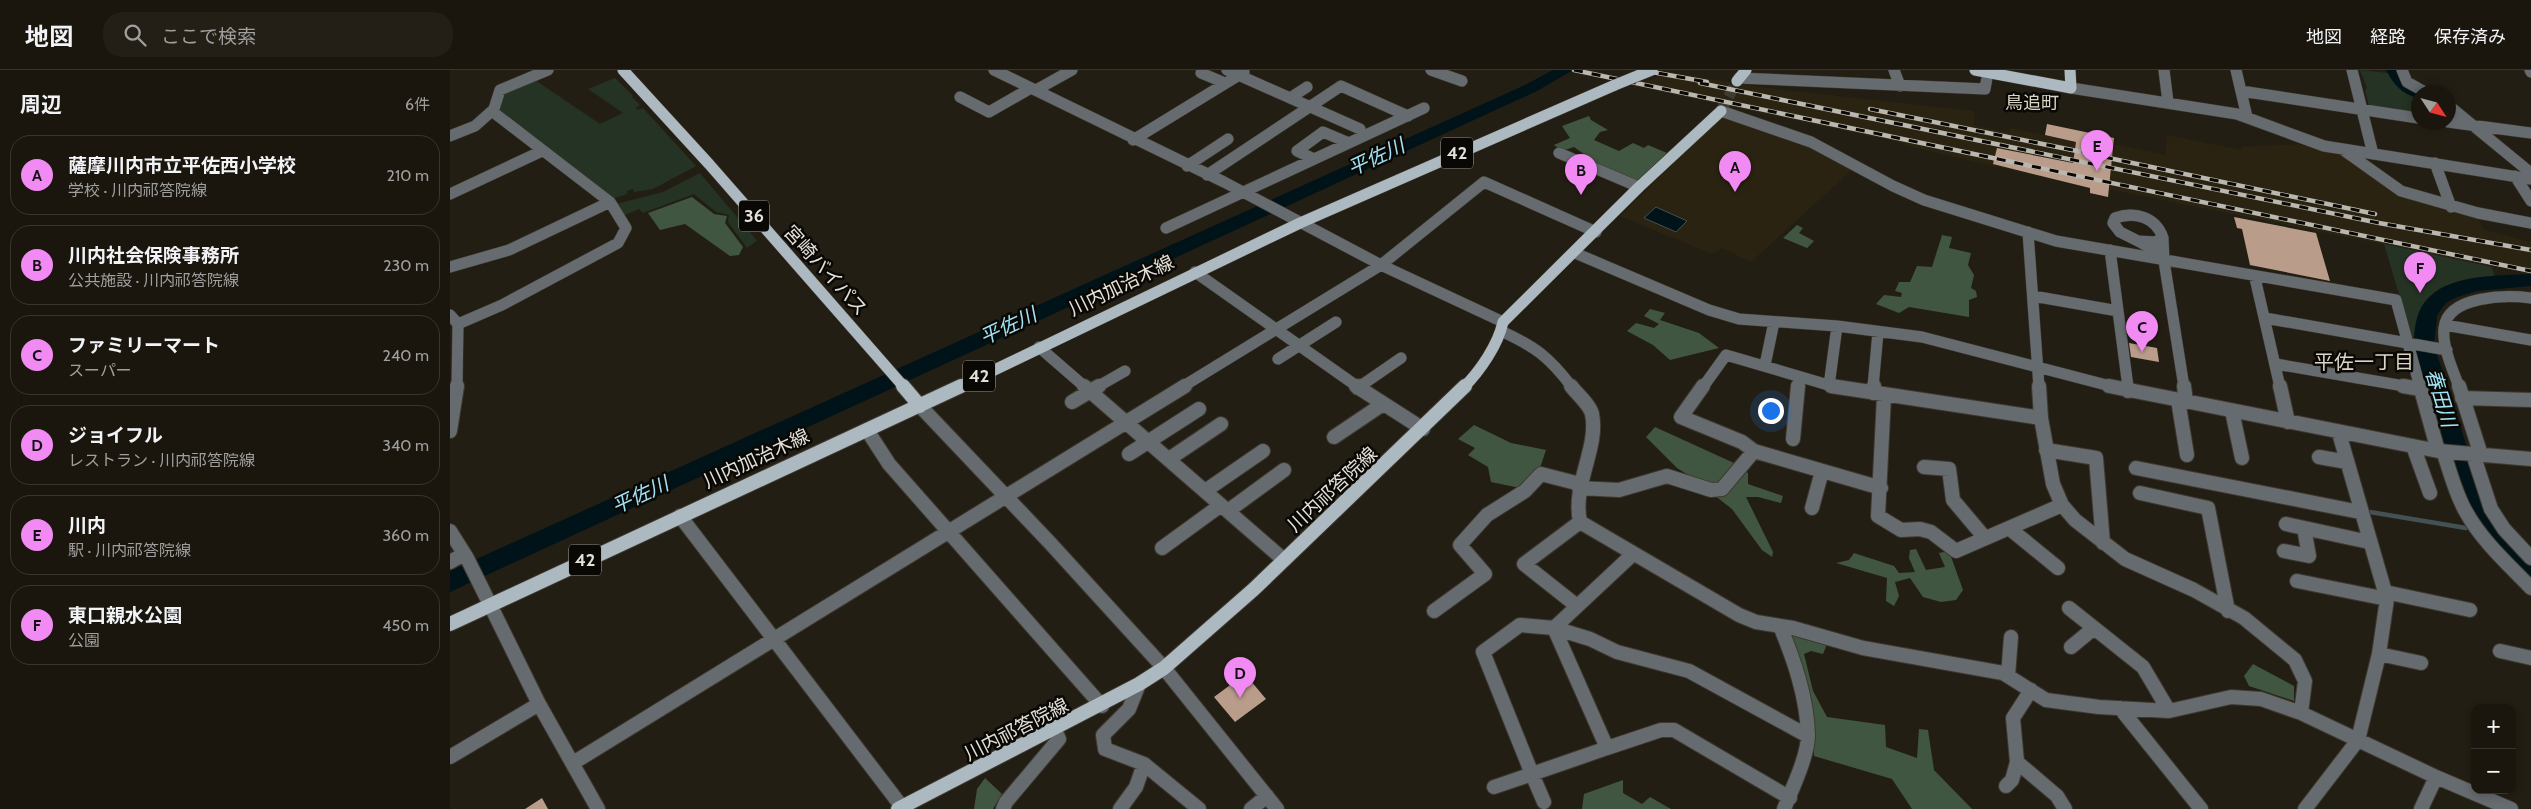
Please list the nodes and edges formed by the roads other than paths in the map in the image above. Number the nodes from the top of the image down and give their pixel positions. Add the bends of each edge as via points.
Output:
1 (548, 70) edge
2 (623, 70) edge
3 (994, 70) edge
4 (1072, 70) edge
5 (1227, 70) edge
6 (1431, 70) edge
7 (1652, 70) edge
8 (1746, 70) edge
9 (1894, 70) edge
10 (1975, 70) edge
11 (2070, 70) edge
12 (2164, 70) edge
13 (2236, 70) edge
14 (2352, 70) edge
15 (2401, 70) edge
16 (1988, 72) junction
17 (1999, 72) edge
18 (1202, 73) dead end
19 (1242, 73) edge
20 (1738, 80) joint
21 (1462, 81) dead end
22 (1225, 83) junction
23 (2413, 85) edge
24 (1900, 86) junction
25 (1306, 87) dead end
26 (2071, 88) junction
27 (1034, 89) junction
28 (2241, 91) junction
29 (960, 97) dead end
30 (1290, 98) junction
31 (2168, 102) junction
32 (1310, 107) junction
33 (1424, 108) dead end
34 (493, 110) junction
35 (2362, 110) junction
36 (1721, 111) joint
37 (2456, 111) edge
38 (1408, 116) junction
39 (2247, 117) junction
40 (2411, 117) edge
41 (2456, 123) edge
42 (2474, 125) junction
43 (1360, 128) dead end
44 (2531, 133) edge
45 (450, 136) edge
46 (1228, 139) dead end
47 (1133, 140) junction
48 (1349, 143) junction
49 (2342, 149) junction
50 (542, 151) junction
51 (1559, 153) dead end
52 (2373, 154) junction
53 (1314, 159) junction
54 (2435, 163) junction
55 (1186, 166) junction
56 (2531, 173) edge
57 (1207, 175) junction
58 (2516, 177) junction
59 (2531, 179) edge
60 (1639, 187) junction
61 (450, 194) edge
62 (1246, 195) junction
63 (2531, 201) edge
64 (610, 202) junction
65 (2451, 207) junction
66 (1300, 223) junction
67 (2531, 223) edge
68 (1166, 228) dead end
69 (1596, 232) junction
70 (2028, 232) junction
71 (2163, 238) junction
72 (2136, 241) junction
73 (2110, 250) junction
74 (1575, 253) junction
75 (2164, 261) junction
76 (1381, 265) junction
77 (450, 267) edge
78 (1195, 272) junction
79 (2255, 278) junction
80 (2033, 296) junction
81 (2531, 298) edge
82 (2118, 311) junction
83 (2265, 318) junction
84 (454, 319) edge
85 (1336, 322) dead end
86 (1774, 322) junction
87 (2445, 325) junction
88 (1502, 326) junction
89 (1837, 326) junction
90 (1275, 331) junction
91 (1878, 332) junction
92 (2528, 339) edge
93 (2412, 344) junction
94 (1039, 347) junction
95 (1298, 347) junction
96 (2447, 350) junction
97 (2531, 352) edge
98 (454, 354) edge
99 (1401, 358) dead end
100 (1278, 359) dead end
101 (2276, 364) junction
102 (1765, 365) junction
103 (2036, 366) junction
104 (1126, 371) dead end
105 (1799, 378) junction
106 (1829, 386) junction
107 (1358, 388) junction
108 (2420, 389) junction
109 (2128, 391) junction
110 (1090, 392) junction
111 (1879, 395) junction
112 (2462, 398) junction
113 (2531, 400) edge
114 (916, 401) junction
115 (2182, 401) junction
116 (1072, 402) dead end
117 (1382, 404) junction
118 (1199, 409) dead end
119 (2232, 411) junction
120 (2041, 418) junction
121 (2288, 422) junction
122 (1127, 423) junction
123 (1221, 424) dead end
124 (1423, 429) junction
125 (867, 430) junction
126 (450, 431) edge
127 (2339, 433) junction
128 (1334, 437) dead end
129 (1793, 439) dead end
130 (1148, 442) junction
131 (2413, 446) junction
132 (2046, 450) junction
133 (1263, 451) dead end
134 (2442, 451) junction
135 (1754, 452) junction
136 (1129, 454) dead end
137 (2474, 454) junction
138 (2187, 455) dead end
139 (2319, 457) dead end
140 (2242, 458) dead end
141 (1168, 459) junction
142 (2531, 459) edge
143 (2347, 462) junction
144 (1924, 467) dead end
145 (2136, 468) dead end
146 (1284, 470) dead end
147 (1822, 471) junction
148 (1580, 486) junction
149 (1881, 488) junction
150 (1205, 491) junction
151 (2430, 493) dead end
152 (2140, 494) dead end
153 (1006, 497) junction
154 (2062, 505) junction
155 (1225, 508) junction
156 (1812, 508) dead end
157 (2360, 512) junction
158 (680, 516) junction
159 (1580, 522) junction
160 (2286, 524) dead end
161 (2009, 528) junction
162 (2304, 528) junction
163 (450, 531) edge
164 (949, 532) junction
165 (1985, 538) junction
166 (2369, 542) junction
167 (2103, 544) junction
168 (1162, 548) dead end
169 (2284, 550) dead end
170 (1633, 554) junction
171 (465, 556) junction
172 (2531, 558) edge
173 (1284, 560) junction
174 (450, 562) edge
175 (2058, 568) dead end
176 (2297, 581) dead end
177 (2531, 588) edge
178 (2386, 596) junction
179 (488, 600) junction
180 (1577, 606) junction
181 (2069, 608) dead end
182 (2470, 610) dead end
183 (1434, 611) dead end
184 (2228, 611) junction
185 (450, 624) edge
186 (1780, 626) junction
187 (1554, 628) junction
188 (2094, 628) junction
189 (2012, 637) dead end
190 (773, 640) junction
191 (2071, 647) dead end
192 (2500, 651) dead end
193 (2379, 654) junction
194 (2531, 658) edge
195 (2421, 663) dead end
196 (1164, 668) junction
197 (2008, 676) junction
198 (1139, 684) junction
199 (2031, 690) junction
200 (539, 704) junction
201 (1102, 706) junction
202 (2120, 708) junction
203 (2168, 711) junction
204 (2301, 713) junction
205 (1055, 730) junction
206 (1808, 736) junction
207 (2358, 740) junction
208 (1606, 748) junction
209 (450, 757) edge
210 (573, 762) junction
211 (2017, 762) junction
212 (1144, 764) junction
213 (1533, 774) junction
214 (2436, 777) junction
215 (2006, 786) dead end
216 (1494, 787) dead end
217 (1267, 796) junction
218 (2503, 801) edge
219 (1544, 802) dead end
220 (1787, 803) edge
221 (900, 808) edge
222 (598, 809) edge
223 (1003, 809) edge
224 (1120, 809) edge
225 (1199, 809) edge
226 (1251, 809) edge
227 (1278, 809) edge
228 (2066, 809) edge
229 (2201, 809) edge
230 (2306, 809) edge
231 (2421, 809) edge

1 - 34 street via 500,90
2 - 114 main road, 宮崎バイパス / 36
3 - 27 street
4 - 27 street
5 - 19 street
6 - 21 street
7 - 66 main road, 川内加治木線 / 42, bridge
8 - 20 main road
9 - 24 street
10 - 16 main road
11 - 26 main road
12 - 31 street
13 - 28 street
14 - 35 street
15 - 23 street
16 - 17 main road
16 - 24 street via 1985,89
17 - 26 main road
18 - 22 street
19 - 22 street
19 - 30 street
20 - 24 street
22 - 47 street
25 - 30 street
26 - 31 street
27 - 29 street via 990,112
27 - 47 street
28 - 35 street
28 - 39 street
30 - 32 street
31 - 39 street
32 - 38 street via 1341,86
32 - 43 street
32 - 57 street
33 - 38 street
34 - 45 street via 475,126
34 - 50 street
35 - 40 street
35 - 52 street
36 - 60 main road, 川内祁答院線
36 - 70 street via 1809,141 1903,191 1967,216
37 - 42 street
38 - 48 street
39 - 49 street via 2309,142
41 - 42 street
42 - 44 street
42 - 56 street
46 - 55 street
47 - 55 street
48 - 53 street
48 - 53 street via 1323,132 1297,151
49 - 52 street
49 - 65 street via 2402,191
50 - 61 street
50 - 64 street
51 - 60 street
52 - 54 street
53 - 62 street
54 - 58 street
54 - 65 street
55 - 57 street
57 - 62 street
58 - 59 street
58 - 63 street
60 - 69 main road, 川内祁答院線
62 - 66 street
62 - 68 street
64 - 77 street via 509,250
64 - 84 street via 626,228 618,243 502,305
65 - 67 street
66 - 76 street
66 - 78 main road, 川内加治木線 / 42
69 - 74 main road, 川内祁答院線
69 - 76 street via 1484,182
70 - 73 street via 2056,241
70 - 80 street
71 - 72 street via 2154,242
71 - 72 street via 2159,226 2146,218 2115,218 2115,228
71 - 75 street
72 - 75 street via 2148,246
73 - 75 street
73 - 82 street
74 - 86 street via 1724,315
74 - 88 main road, 川内祁答院線
75 - 79 street
75 - 115 street
76 - 88 street
76 - 90 street
78 - 90 street
78 - 94 main road, 川内加治木線 / 42
79 - 83 street
79 - 93 street via 2396,300
80 - 82 street
80 - 103 street
81 - 87 street via 2494,296 2476,301 2460,307
82 - 109 street
83 - 93 street
83 - 101 street
84 - 98 street
85 - 95 street
86 - 89 street
86 - 102 street
87 - 92 street
87 - 96 street via 2443,333
88 - 124 main road, 川内祁答院線 via 1475,376
88 - 148 street via 1552,361 1592,414 1592,436
89 - 91 street
89 - 106 street
90 - 95 street
90 - 122 street
91 - 103 street via 1922,337
91 - 111 street
92 - 97 street
93 - 96 street
93 - 108 street
94 - 110 street
94 - 114 main road, 川内加治木線 / 42
95 - 100 street
95 - 107 street
96 - 112 street
98 - 126 street via 458,389
99 - 107 street
101 - 108 street
101 - 121 street
102 - 105 street
102 - 135 street via 1726,356 1681,417 1742,442
103 - 109 street
103 - 120 street
104 - 110 street
105 - 106 street
105 - 129 street
106 - 111 street
107 - 117 street
108 - 134 street
109 - 115 street
110 - 116 street
110 - 122 street
111 - 120 street
111 - 149 street
112 - 113 street
112 - 137 street
114 - 125 main road, 川内加治木線 / 42
114 - 153 street
115 - 119 street
115 - 138 street
117 - 124 street
117 - 128 street
118 - 130 street
119 - 121 street
119 - 140 street
120 - 132 street
121 - 127 street
122 - 130 street
122 - 153 street
123 - 141 street
124 - 173 main road, 川内祁答院線
125 - 158 main road, 川内加治木線 / 42
125 - 164 street via 889,464
127 - 131 street
127 - 143 street
130 - 136 street
130 - 141 street
131 - 134 street
131 - 151 street
132 - 154 street via 2053,484
132 - 167 street via 2096,458
133 - 150 street
134 - 137 street
134 - 177 street via 2469,518
135 - 147 street
135 - 148 street via 1722,489 1711,490 1667,476 1619,490
137 - 142 street
137 - 172 street via 2491,509 2504,529
139 - 143 street
141 - 150 street
143 - 157 street
144 - 165 street via 1949,469 1953,500
145 - 157 street
146 - 155 street
147 - 149 street
147 - 156 street
148 - 159 street via 1577,508
148 - 183 street via 1541,474 1525,491 1487,515 1460,546 1485,574
149 - 165 street via 1878,516 1901,530 1931,532 1956,551
150 - 155 street
152 - 184 street via 2208,508
153 - 164 street
153 - 196 street
154 - 161 street
154 - 167 street
155 - 168 street
155 - 173 street
157 - 166 street
158 - 179 main road, 川内加治木線 / 42
158 - 190 street
159 - 170 street
159 - 180 street via 1524,564
160 - 162 street
161 - 165 street
161 - 175 street
162 - 166 street
162 - 169 street via 2309,556
163 - 171 street
164 - 190 street
164 - 201 street
166 - 178 street
167 - 184 street
170 - 180 street
170 - 186 street via 1739,615
171 - 174 street
171 - 179 street
173 - 196 main road, 川内祁答院線
176 - 178 street
178 - 182 street
178 - 193 street
179 - 185 main road, 川内加治木線 / 42
179 - 200 street
180 - 187 street
181 - 188 street
184 - 204 street via 2244,618 2295,660 2304,681
186 - 197 street via 1863,648
186 - 206 street via 1798,670
187 - 206 street via 1590,639 1617,652 1689,671
187 - 208 street
187 - 213 street via 1520,625 1483,652
188 - 191 street
188 - 203 street via 2143,667
189 - 197 street
190 - 210 street
190 - 221 street
192 - 194 street
193 - 195 street
193 - 207 street
196 - 198 main road, 川内祁答院線
196 - 217 street
197 - 199 street
198 - 201 main road, 川内祁答院線
198 - 212 street via 1129,709 1103,735 1104,749
199 - 202 street via 2046,700
199 - 211 street via 2013,718
200 - 209 street
200 - 210 street
201 - 205 main road, 川内祁答院線
202 - 203 street
202 - 229 street
203 - 204 street via 2231,698 2261,699
204 - 207 street
205 - 221 main road, 川内祁答院線
205 - 223 street via 1059,739
206 - 220 street
207 - 214 street
207 - 230 street
208 - 213 street
208 - 220 street via 1661,730 1674,730
210 - 222 street
211 - 215 street via 2012,780
211 - 228 street via 2057,796
212 - 224 street via 1136,787
212 - 225 street
213 - 216 street
213 - 219 street
214 - 218 street
214 - 231 street
217 - 226 street
217 - 227 street

